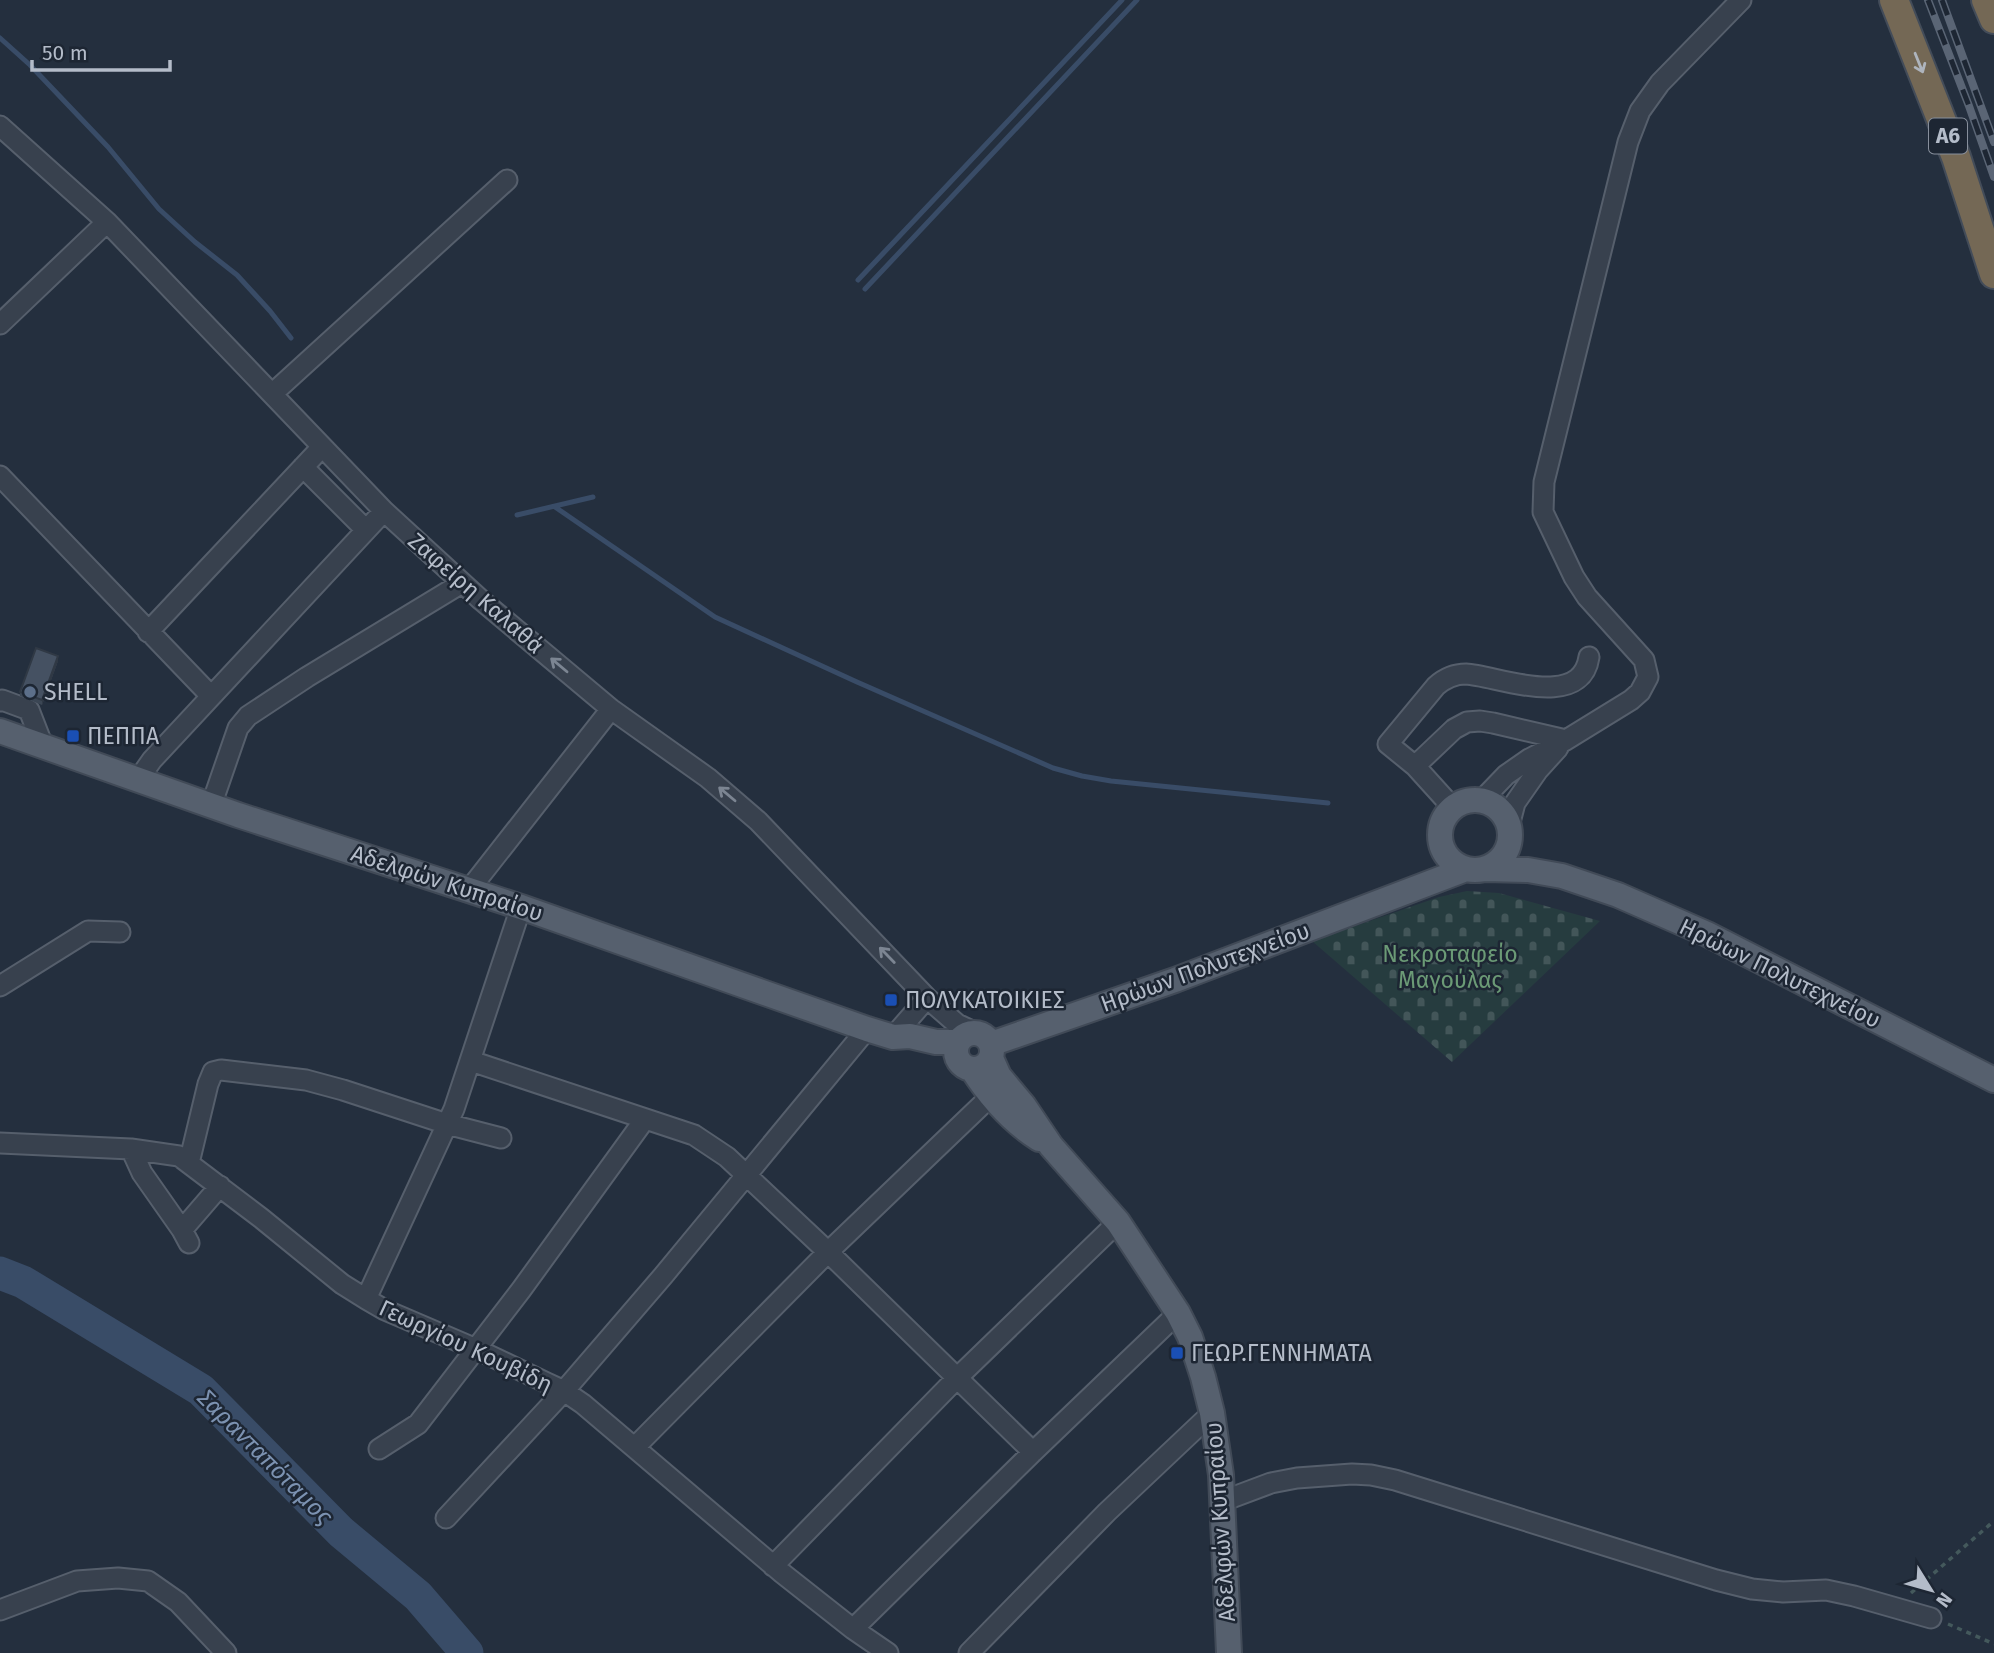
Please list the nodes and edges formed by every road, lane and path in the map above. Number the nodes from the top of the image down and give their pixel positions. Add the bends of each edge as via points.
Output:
1 (1741, 0) edge
2 (1894, 0) edge
3 (1986, 0) edge
4 (1994, 19) edge
5 (0, 126) edge
6 (507, 180) dead end
7 (107, 222) junction
8 (1994, 274) edge
9 (0, 324) edge
10 (272, 394) junction
11 (322, 447) junction
12 (303, 467) junction
13 (0, 476) edge
14 (384, 511) junction
15 (366, 530) junction
16 (462, 583) junction
17 (148, 632) junction
18 (1589, 657) dead end
19 (211, 696) junction
20 (0, 701) edge
21 (611, 709) junction
22 (0, 731) edge
23 (1566, 740) junction
24 (43, 747) junction
25 (1415, 766) junction
26 (138, 780) junction
27 (1482, 800) junction
28 (211, 806) junction
29 (1453, 808) junction
30 (1510, 830) junction
31 (1441, 843) junction
32 (1475, 869) junction
33 (1562, 876) junction
34 (469, 890) junction
35 (1379, 902) junction
36 (521, 906) junction
37 (120, 932) dead end
38 (0, 986) edge
39 (927, 998) junction
40 (867, 1028) junction
41 (893, 1037) junction
42 (975, 1052) junction
43 (471, 1061) junction
44 (1994, 1080) edge
45 (991, 1096) junction
46 (645, 1119) junction
47 (447, 1124) junction
48 (501, 1138) dead end
49 (0, 1143) edge
50 (1051, 1146) junction
51 (131, 1149) junction
52 (190, 1163) junction
53 (747, 1174) junction
54 (220, 1186) junction
55 (1118, 1222) junction
56 (828, 1252) junction
57 (366, 1299) junction
58 (1178, 1313) junction
59 (476, 1349) junction
60 (957, 1378) junction
61 (564, 1391) junction
62 (1212, 1413) junction
63 (635, 1447) junction
64 (379, 1449) dead end
65 (1033, 1452) junction
66 (1223, 1501) junction
67 (446, 1518) dead end
68 (1994, 1521) edge
69 (773, 1566) junction
70 (1894, 1607) junction
71 (0, 1611) edge
72 (1931, 1618) joint
73 (853, 1629) junction
74 (1994, 1644) edge
75 (226, 1653) edge
76 (888, 1653) edge
77 (969, 1653) edge
78 (1229, 1653) edge

1 - 23 street via 1660,83 1640,111 1628,142 1546,466 1543,512 1574,577 1648,669 1640,692
2 -> 8 highway, Α6 via 1956,157
3 - 4 highway
5 - 7 street, Ζαφείρη Καλαθά
6 - 10 street
7 - 9 street
7 - 10 street, Ζαφείρη Καλαθά
10 - 11 street, Ζαφείρη Καλαθά
11 - 12 street
11 - 14 street, Ζαφείρη Καλαθά
12 - 15 street
12 - 17 street
13 - 17 street
14 - 15 street
14 - 16 street, Ζαφείρη Καλαθά
15 - 19 street
21 -> 16 street, Ζαφείρη Καλαθά
16 - 28 street via 248,716 238,728
17 - 19 street
18 - 25 street via 1578,678 1550,688 1467,674 1446,678 1388,744
19 - 26 street
20 - 24 street via 29,710
21 - 34 street
39 -> 21 street, Ζαφείρη Καλαθά via 758,821 708,778
22 - 24 main road, Αδελφών Κυπραίου
23 - 25 street via 1493,723 1467,722
23 - 27 street via 1521,764
23 - 30 street via 1515,803
24 - 26 main road, Αδελφών Κυπραίου
25 - 29 street
26 - 28 main road, Αδελφών Κυπραίου
27 - 29 main road
27 - 30 main road via 1504,814
28 - 34 main road, Αδελφών Κυπραίου
29 - 31 main road via 1442,824
30 - 32 main road via 1506,852 1493,865
30 - 33 main road, Ηρώων Πολυτεχνείου via 1533,856
31 - 32 main road via 1450,859
31 - 35 main road, Ηρώων Πολυτεχνείου via 1428,873
32 - 33 main road, Ηρώων Πολυτεχνείου
32 - 35 main road, Ηρώων Πολυτεχνείου
33 - 44 main road, Ηρώων Πολυτεχνείου via 1707,934
34 - 36 main road, Αδελφών Κυπραίου
35 - 42 main road, Ηρώων Πολυτεχνείου
36 - 40 main road, Αδελφών Κυπραίου
36 - 43 street
37 - 38 street via 88,930
39 - 41 street
39 - 42 street, Ζαφείρη Καλαθά via 957,1024
40 - 41 main road, Αδελφών Κυπραίου
40 - 53 street
41 - 42 main road, Αδελφών Κυπραίου via 910,1036
42 - 45 main road, Αδελφών Κυπραίου
42 - 50 main road, Αδελφών Κυπραίου via 1024,1106
43 - 46 street
43 - 47 street
45 - 50 main road, Αδελφών Κυπραίου via 1023,1129
45 - 56 street
46 - 53 street via 694,1135
46 - 59 street
47 - 48 street
47 - 52 street via 306,1080 221,1070 213,1072 208,1084
47 - 57 street
49 - 51 street, Γεωργίου Κουβίδη
50 - 55 main road, Αδελφών Κυπραίου
51 - 52 street, Γεωργίου Κουβίδη via 180,1156
51 - 54 street via 185,1237
52 - 54 street, Γεωργίου Κουβίδη
53 - 56 street
53 - 61 street
54 - 57 street, Γεωργίου Κουβίδη
55 - 58 main road, Αδελφών Κυπραίου
55 - 60 street
56 - 60 street
56 - 63 street
57 - 59 street, Γεωργίου Κουβίδη
58 - 62 main road, Αδελφών Κυπραίου
58 - 65 street
59 - 61 street, Γεωργίου Κουβίδη
59 - 64 street via 418,1424
60 - 65 street
60 - 69 street
61 - 63 street, Γεωργίου Κουβίδη
61 - 67 street
62 - 66 main road, Αδελφών Κυπραίου
62 - 77 street
63 - 69 street, Γεωργίου Κουβίδη
65 - 73 street
66 - 70 street via 1270,1483 1371,1475 1716,1580 1783,1592 1826,1590
66 - 78 main road, Αδελφών Κυπραίου
68 - 70 path
69 - 73 street, Γεωργίου Κουβίδη
70 - 72 street
71 - 75 street via 77,1581 148,1581 178,1602
72 - 74 path
73 - 76 street, Γεωργίου Κουβίδη

